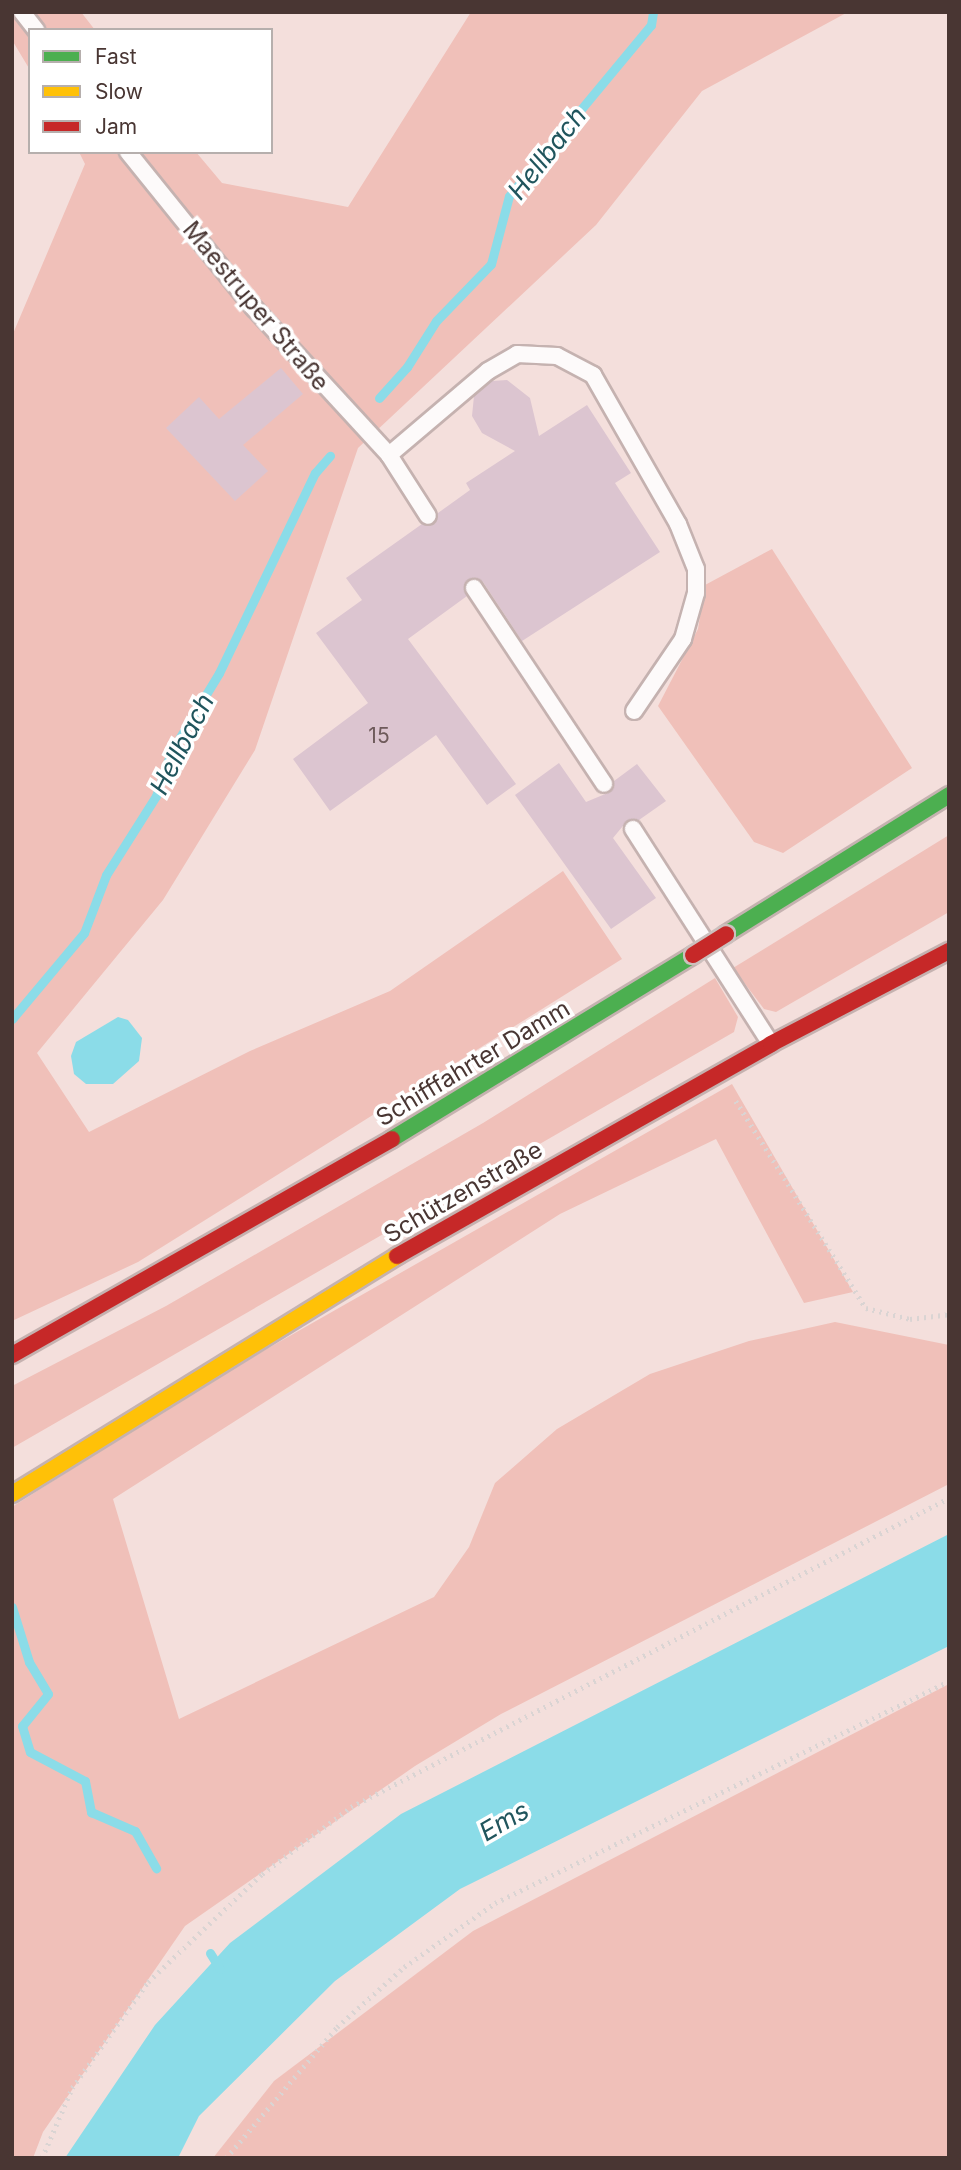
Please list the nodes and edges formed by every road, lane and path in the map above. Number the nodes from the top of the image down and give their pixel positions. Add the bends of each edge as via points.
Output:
1 (22, 12) edge
2 (34, 28) edge
3 (130, 154) edge
4 (389, 455) junction
5 (428, 516) dead end
6 (474, 588) dead end
7 (634, 711) dead end
8 (604, 784) dead end
9 (949, 795) edge
10 (633, 829) dead end
11 (949, 951) edge
12 (771, 1044) junction
13 (722, 1072) junction
14 (949, 1314) edge
15 (12, 1355) edge
16 (12, 1494) edge
17 (949, 1497) edge
18 (949, 1681) edge
19 (43, 2158) edge
20 (226, 2158) edge

1 - 2 lane
3 - 4 lane, Maestruper Straße via 254,308
4 - 5 lane, Maestruper Straße
4 - 7 lane via 488,371 517,354 557,356 593,375 678,524 696,569 696,593 682,639
6 - 8 lane
9 - 15 main road, Schifffahrter Damm, bridge via 384,1143
10 - 12 lane
11 - 12 main road, Schützenstraße
12 - 13 main road, Schützenstraße
13 - 14 path via 745,1119 866,1308 909,1319
13 - 16 main road, Schützenstraße via 206,1370
17 - 19 path via 351,1807 262,1874 148,1982 72,2088
18 - 20 path via 495,1903 404,1967 337,2027

